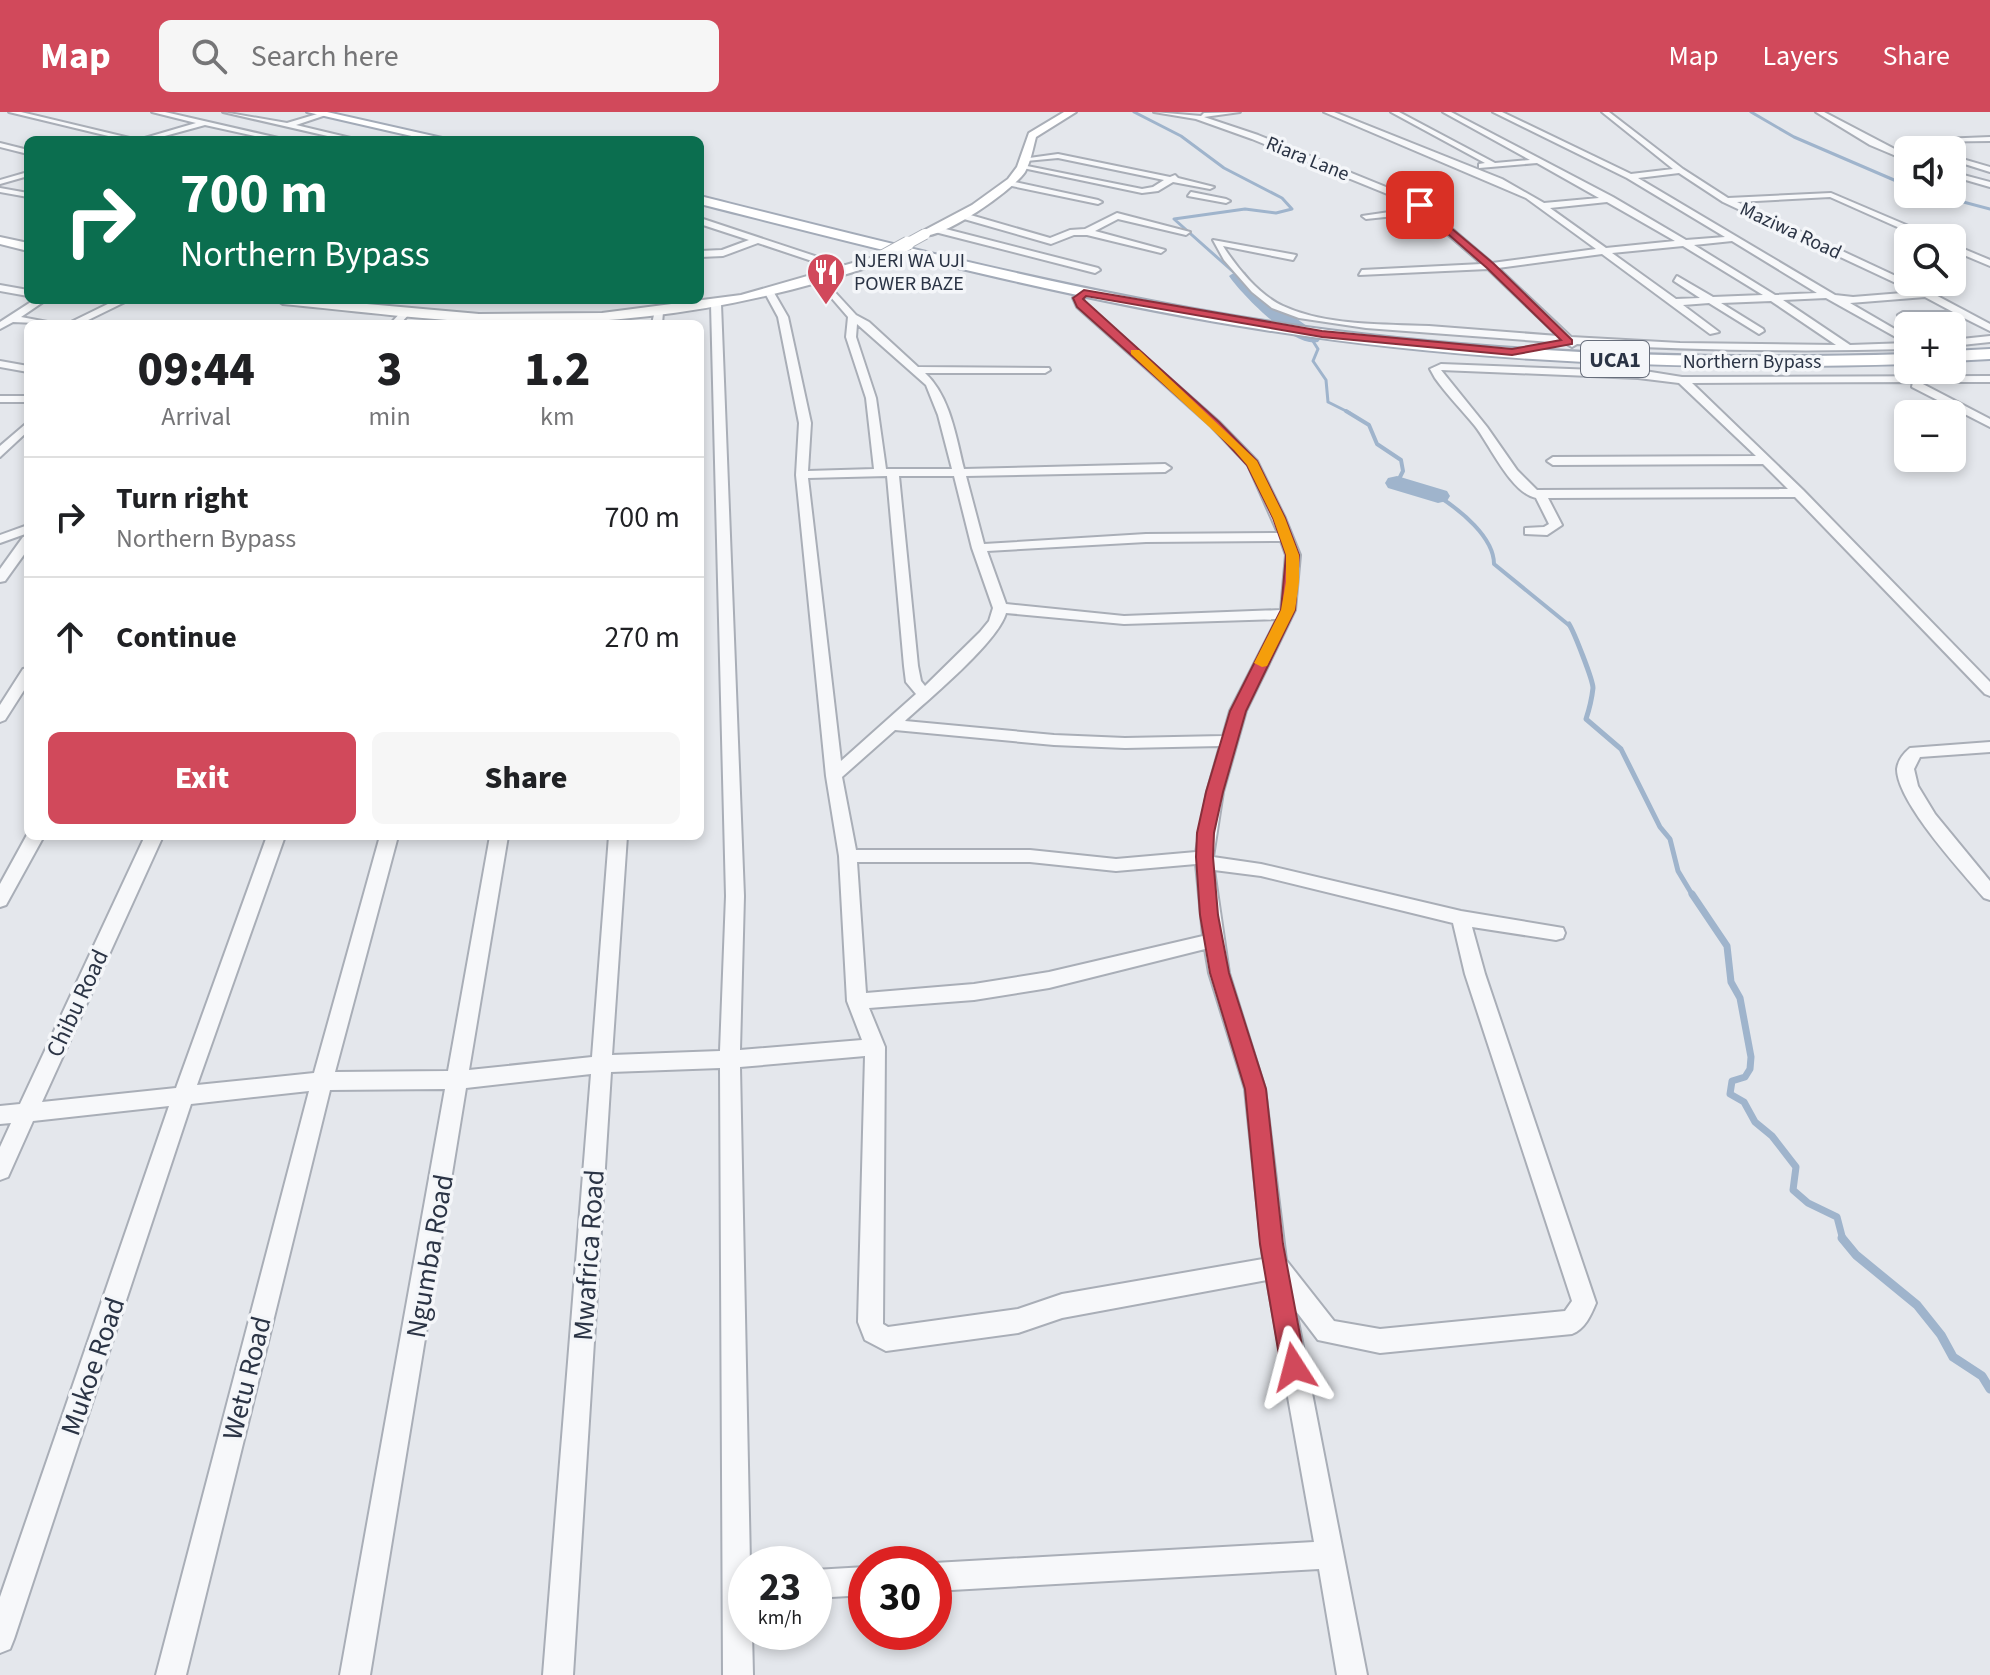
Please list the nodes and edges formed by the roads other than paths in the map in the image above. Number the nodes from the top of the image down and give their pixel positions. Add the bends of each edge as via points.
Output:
1 (13, 112) edge
2 (155, 112) edge
3 (267, 112) edge
4 (1071, 112) edge
5 (1157, 112) edge
6 (1197, 112) edge
7 (1234, 112) edge
8 (1331, 112) edge
9 (1394, 112) edge
10 (1446, 112) edge
11 (1496, 112) edge
12 (1605, 112) edge
13 (1819, 112) edge
14 (231, 113) edge
15 (318, 113) edge
16 (0, 116) edge
17 (249, 117) junction
18 (206, 123) junction
19 (287, 125) junction
20 (1473, 126) junction
21 (1459, 128) dead end
22 (1446, 129) dead end
23 (1432, 130) junction
24 (118, 136) edge
25 (157, 136) edge
26 (265, 136) edge
27 (337, 136) edge
28 (426, 136) edge
29 (1990, 139) edge
30 (1966, 140) edge
31 (1060, 143) dead end
32 (0, 145) edge
33 (24, 151) edge
34 (1894, 153) edge
35 (1100, 154) dead end
36 (1050, 155) junction
37 (1085, 160) junction
38 (1539, 161) junction
39 (1966, 162) edge
40 (1024, 163) junction
41 (1494, 165) junction
42 (1165, 167) dead end
43 (1463, 167) junction
44 (1990, 170) edge
45 (1680, 171) junction
46 (24, 175) edge
47 (1630, 176) junction
48 (1966, 178) edge
49 (1172, 179) junction
50 (0, 182) edge
51 (1010, 183) junction
52 (1990, 185) edge
53 (1157, 187) junction
54 (1210, 187) dead end
55 (1648, 187) junction
56 (1636, 188) dead end
57 (0, 190) edge
58 (1171, 190) dead end
59 (1185, 193) dead end
60 (24, 194) edge
61 (1611, 195) junction
62 (1726, 200) junction
63 (704, 201) edge
64 (1226, 201) dead end
65 (1098, 202) dead end
66 (1544, 206) junction
67 (1426, 210) junction
68 (960, 215) junction
69 (1366, 216) dead end
70 (704, 222) edge
71 (1897, 224) edge
72 (929, 232) junction
73 (1087, 232) junction
74 (1186, 232) dead end
75 (1736, 238) junction
76 (0, 240) edge
77 (758, 240) junction
78 (1685, 244) junction
79 (24, 246) edge
80 (1161, 250) dead end
81 (1603, 251) junction
82 (1966, 253) edge
83 (704, 254) edge
84 (1293, 257) dead end
85 (1990, 263) edge
86 (1490, 266) junction
87 (848, 270) junction
88 (1095, 270) dead end
89 (1362, 273) dead end
90 (1677, 279) dead end
91 (1894, 279) edge
92 (821, 280) junction
93 (0, 288) edge
94 (24, 292) edge
95 (1084, 292) junction
96 (770, 293) junction
97 (1894, 295) edge
98 (1931, 296) edge
99 (1772, 298) junction
100 (1834, 298) junction
101 (1712, 301) junction
102 (1677, 302) junction
103 (35, 304) edge
104 (115, 304) edge
105 (324, 304) edge
106 (716, 304) junction
107 (406, 312) junction
108 (1960, 312) edge
109 (1966, 315) edge
110 (853, 317) junction
111 (657, 318) edge
112 (12, 319) junction
113 (24, 320) edge
114 (81, 320) edge
115 (399, 320) edge
116 (470, 320) edge
117 (612, 320) edge
118 (0, 326) edge
119 (1990, 328) edge
120 (1759, 331) dead end
121 (1714, 332) dead end
122 (1894, 334) edge
123 (1990, 339) edge
124 (1566, 342) junction
125 (1894, 342) edge
126 (1966, 342) edge
127 (1848, 348) junction
128 (1512, 352) junction
129 (1990, 354) edge
130 (1966, 355) edge
131 (1595, 358) junction
132 (1894, 360) edge
133 (0, 364) edge
134 (24, 368) edge
135 (1628, 368) junction
136 (917, 370) junction
137 (1045, 370) dead end
138 (1990, 379) edge
139 (1682, 380) junction
140 (1966, 380) edge
141 (1894, 381) edge
142 (1913, 384) edge
143 (0, 399) edge
144 (24, 399) edge
145 (1990, 424) edge
146 (24, 429) edge
147 (0, 453) edge
148 (1766, 460) junction
149 (1553, 461) dead end
150 (1165, 468) dead end
151 (886, 471) junction
152 (958, 471) junction
153 (802, 475) junction
154 (1799, 493) junction
155 (1541, 496) junction
156 (24, 530) edge
157 (1530, 531) dead end
158 (1286, 537) junction
159 (0, 539) edge
160 (24, 545) edge
161 (979, 548) junction
162 (0, 578) edge
163 (1000, 608) junction
164 (1286, 614) junction
165 (24, 678) edge
166 (1990, 691) edge
167 (925, 695) junction
168 (0, 717) edge
169 (892, 725) junction
170 (1228, 741) junction
171 (1990, 747) edge
172 (834, 776) junction
173 (33, 840) edge
174 (152, 840) edge
175 (275, 840) edge
176 (388, 840) edge
177 (498, 840) edge
178 (618, 840) edge
179 (848, 856) junction
180 (1205, 859) junction
181 (1990, 893) edge
182 (0, 900) edge
183 (1461, 918) junction
184 (1556, 933) dead end
185 (1214, 940) junction
186 (857, 1001) junction
187 (875, 1047) junction
188 (730, 1059) junction
189 (601, 1064) junction
190 (459, 1080) junction
191 (322, 1081) junction
192 (184, 1093) junction
193 (26, 1113) junction
194 (0, 1115) edge
195 (0, 1170) edge
196 (1278, 1267) junction
197 (740, 1546) edge
198 (1330, 1555) junction
199 (952, 1576) edge
200 (0, 1639) edge
201 (739, 1650) edge
202 (171, 1675) edge
203 (355, 1675) edge
204 (558, 1675) edge
205 (738, 1675) edge
206 (1352, 1675) edge

1 - 16 street
1 - 24 street
2 - 18 street
3 - 17 street
4 - 40 main road via 1032,135
5 - 67 street, Riara Lane via 1197,117 1247,134
6 - 7 street
8 - 43 street via 1327,113
9 - 23 street
10 - 20 street
11 - 47 street
12 - 45 street, Maziwa Road
13 - 34 street
14 - 17 street
14 - 18 street
15 - 19 street
15 - 28 main road
17 - 19 street
18 - 25 street
18 - 26 street
19 - 27 street
20 - 21 street
20 - 38 street
22 - 23 street
23 - 41 street
29 - 30 street
31 - 36 street
32 - 33 street
35 - 37 street
36 - 37 street
36 - 40 street
37 - 49 street
38 - 41 street
38 - 61 street
39 - 44 street
40 - 51 main road
40 - 53 street via 1142,191
41 - 43 street
42 - 49 street via 1182,172
43 - 66 street
45 - 47 street
45 - 62 street, Maziwa Road
46 - 50 street
47 - 55 street
48 - 52 street
49 - 53 street
49 - 54 street
51 - 65 street
51 - 68 main road
53 - 58 street
55 - 56 street
55 - 75 street
57 - 60 street
59 - 64 street
61 - 66 street
61 - 78 street
62 - 71 street via 1831,195
62 - 91 street, Maziwa Road
63 - 95 main road, Northern Bypass / UCA1
66 - 81 street
67 - 69 street
67 - 86 street, Riara Lane
68 - 72 main road
68 - 73 street via 1051,241
70 - 77 street
72 - 87 main road, bridge
72 - 88 street
73 - 74 street via 1117,216
73 - 80 street
75 - 78 street
75 - 100 street
76 - 79 main road
77 - 83 street
77 - 87 street
78 - 81 street
78 - 99 street
81 - 86 street
81 - 102 street
82 - 85 street
84 - 124 street via 1215,243 1281,309 1336,320
86 - 89 street
86 - 124 street, Riara Lane
87 - 92 main road
90 - 101 street
92 - 96 main road
92 - 110 street
93 - 94 street
95 - 128 main road, Northern Bypass / UCA1 via 1322,334
95 - 158 street via 1080,305 1253,464
96 - 106 main road
96 - 153 street via 783,317 805,423
97 - 100 street
98 - 108 street, Maziwa Road
99 - 100 street
99 - 101 street
99 - 127 street
100 - 122 street
101 - 102 street
101 - 120 street
102 - 121 street
103 - 112 street
104 - 114 street
105 - 107 main road
106 - 111 main road
106 - 188 street via 735,896
107 - 115 street
107 - 116 main road
109 - 119 street, Maziwa Road
110 - 136 street
110 - 151 street via 851,337
111 - 117 main road
112 - 113 street
112 - 118 street
123 - 126 street
124 - 127 street
124 - 128 main road
124 - 131 street, Riara Lane
125 - 127 street
128 - 131 main road, Northern Bypass / UCA1
129 - 130 main road
131 - 135 main road, Northern Bypass / UCA1
132 - 135 main road, Northern Bypass / UCA1
133 - 134 street
135 - 139 street
135 - 155 street via 1436,368 1530,492
136 - 137 street
136 - 152 street via 931,384 944,415
138 - 140 street
139 - 141 street
139 - 148 street
142 - 145 street
143 - 144 street
146 - 147 street
148 - 149 street
148 - 154 street
150 - 152 street
151 - 152 street
151 - 153 street
151 - 167 street via 911,666 914,682
152 - 161 street
153 - 172 street
154 - 155 street
154 - 166 street
155 - 157 street via 1556,525
156 - 159 street
158 - 161 street via 1146,538
158 - 164 street via 1293,555
160 - 162 street
161 - 163 street
163 - 164 street via 1124,620
163 - 167 street via 985,635
164 - 170 street
165 - 168 street
167 - 169 street
169 - 170 street via 1054,740
169 - 172 street
170 - 180 street
171 - 181 street via 1916,752 1906,762 1906,773 1927,814
172 - 179 street
173 - 182 street
174 - 193 street, Chibu Road
175 - 192 street, Mukoe Road
176 - 191 street, Wetu Road
177 - 190 street, Ngumba Road
178 - 189 street, Mwafrica Road
179 - 180 street via 1030,856 1116,865
179 - 186 street
180 - 183 street
180 - 185 street
183 - 184 street
183 - 196 street via 1584,1303 1572,1322 1380,1341 1327,1332
185 - 186 street via 1049,980
185 - 196 street via 1255,1089
186 - 187 street
187 - 188 street
187 - 196 street via 870,1322 886,1339 1018,1321 1062,1306
188 - 189 street
188 - 197 street
189 - 190 street
189 - 204 street, Mwafrica Road
190 - 191 street
190 - 203 street, Ngumba Road
191 - 192 street
191 - 202 street, Wetu Road
192 - 193 street
192 - 200 street, Mukoe Road
193 - 194 street
193 - 195 street, Chibu Road
196 - 198 street
198 - 199 street
198 - 206 street
201 - 205 street

